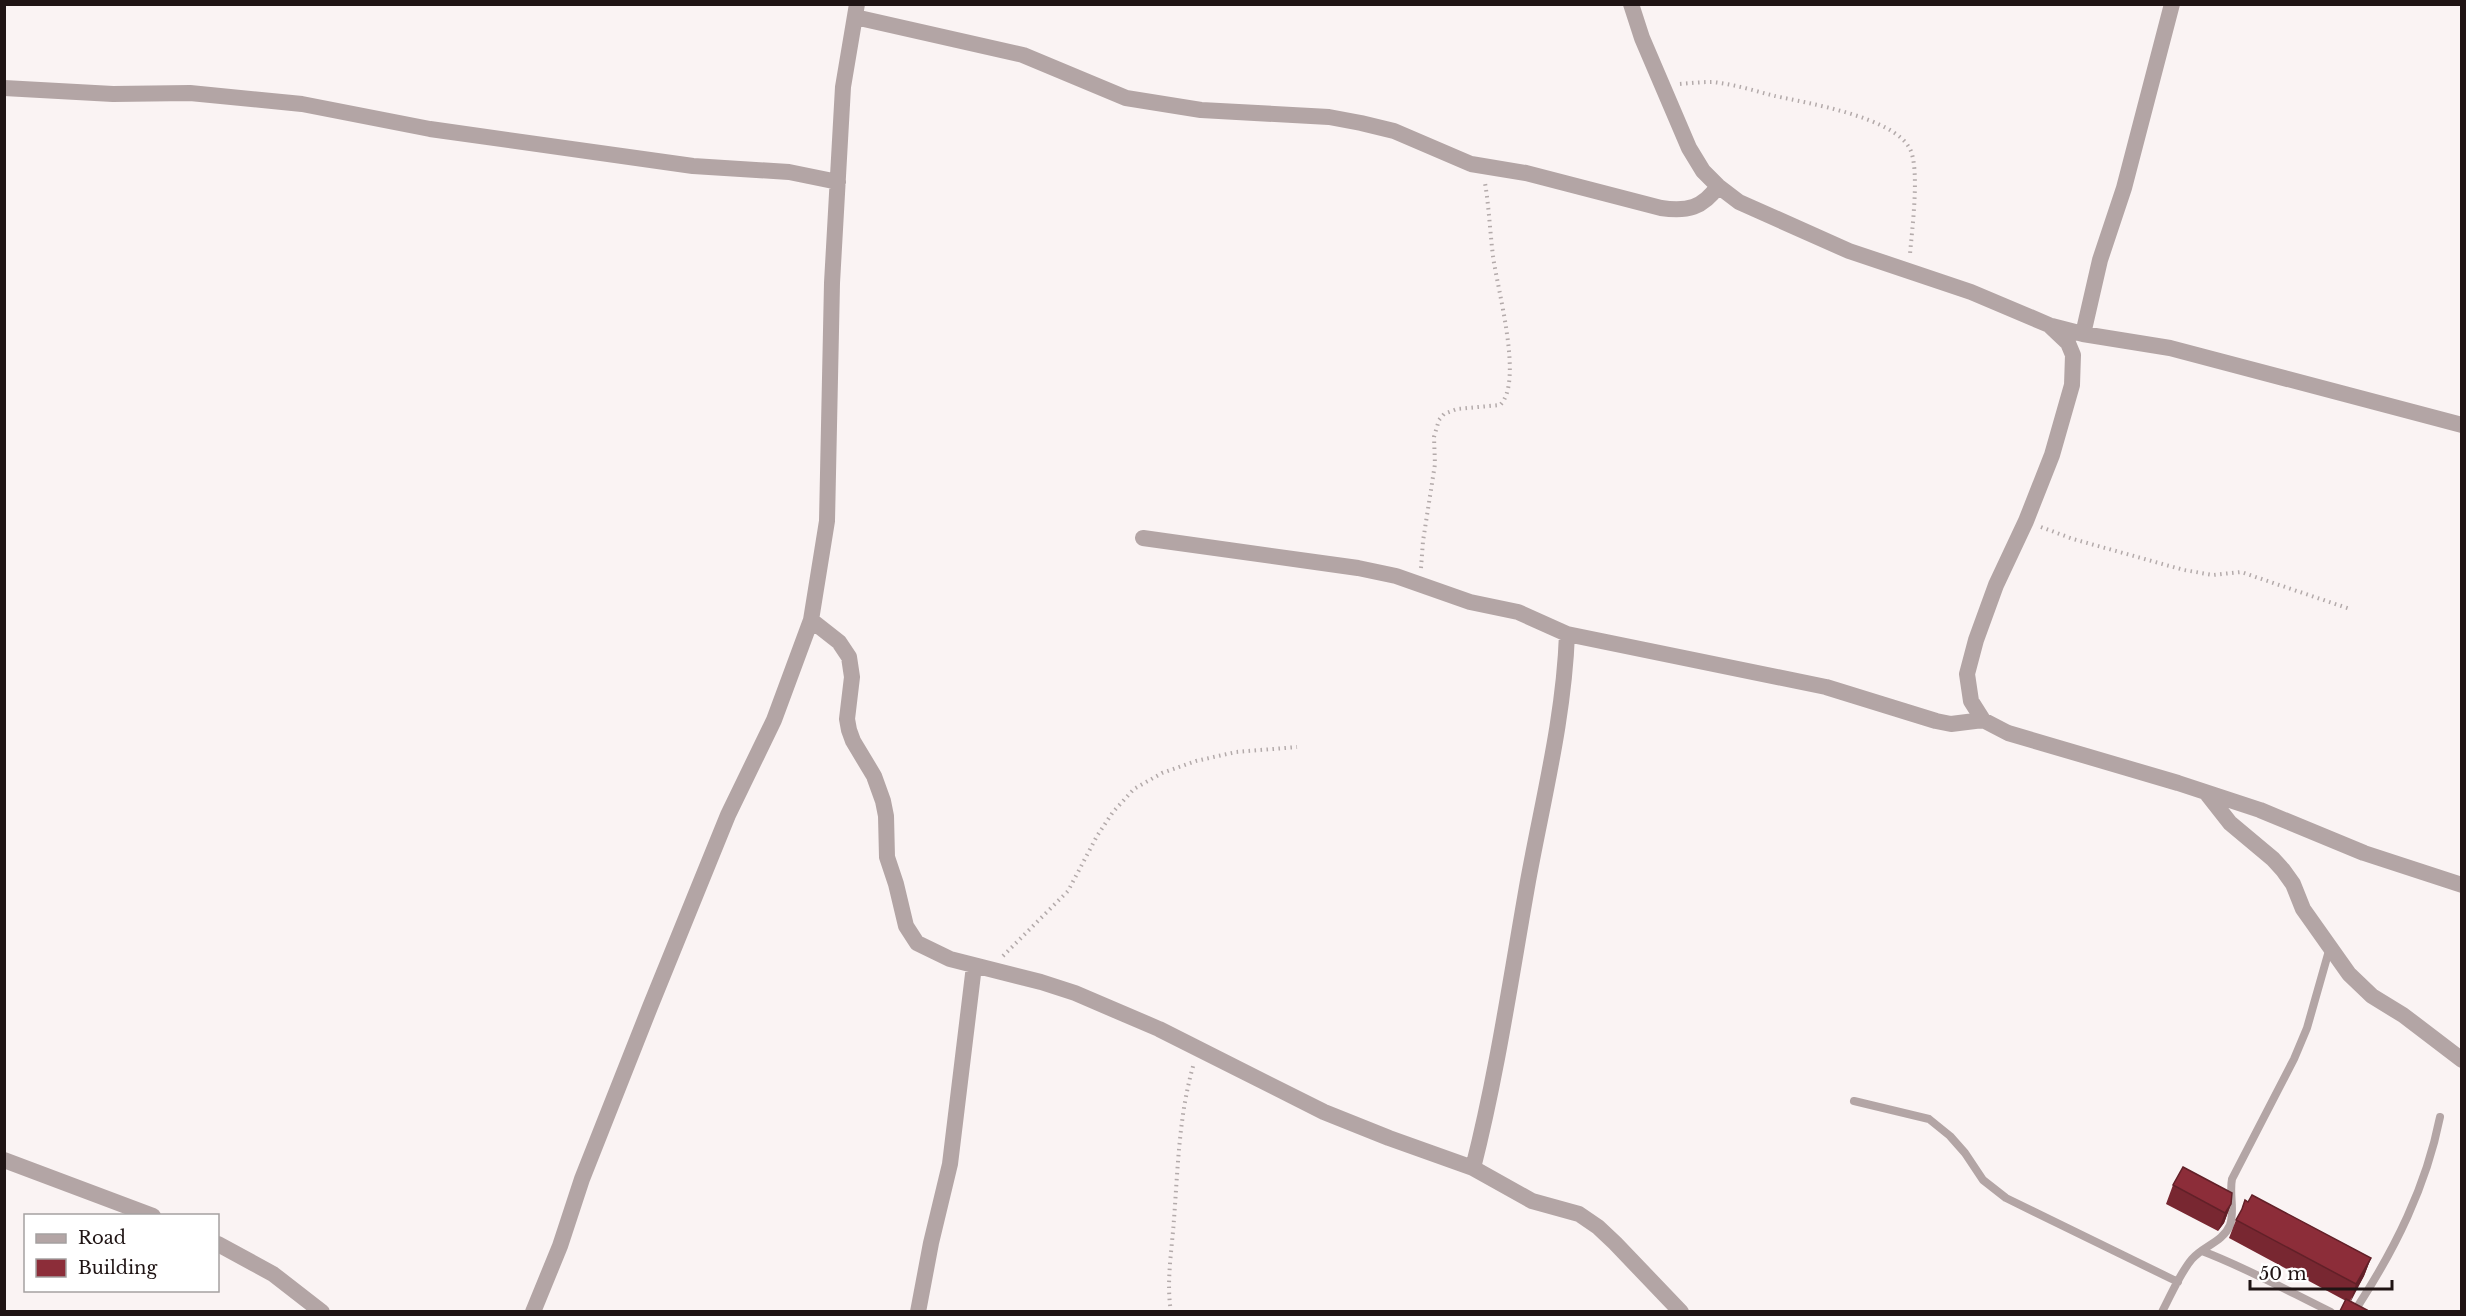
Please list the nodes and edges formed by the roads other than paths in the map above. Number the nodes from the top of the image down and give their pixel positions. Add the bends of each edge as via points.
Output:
1 (1631, 4) edge
2 (2172, 4) edge
3 (856, 11) edge
4 (4, 88) edge
5 (838, 182) junction
6 (1718, 186) junction
7 (2049, 325) junction
8 (2083, 334) junction
9 (2462, 425) edge
10 (1143, 538) dead end
11 (811, 620) junction
12 (1567, 634) junction
13 (1983, 720) junction
14 (2208, 795) junction
15 (2462, 885) edge
16 (2330, 947) junction
17 (974, 966) junction
18 (2462, 1060) edge
19 (1854, 1101) dead end
20 (2440, 1117) dead end
21 (4, 1160) edge
22 (1473, 1168) junction
23 (150, 1214) edge
24 (219, 1245) edge
25 (2202, 1251) junction
26 (2178, 1282) junction
27 (322, 1311) edge
28 (533, 1311) edge
29 (918, 1311) edge
30 (1681, 1311) edge
31 (2162, 1311) edge
32 (2331, 1311) edge
33 (2352, 1311) edge

1 - 6 street via 1689,148
2 - 8 street
3 - 5 street via 843,87
3 - 6 street via 1023,55 1126,98 1201,110 1329,117 1361,123 1394,131 1483,167 1526,173 1675,210 1695,208 1712,196
4 - 5 street via 113,94 190,93 302,105 430,129 693,166 789,172
5 - 11 street via 827,521
6 - 7 street via 1739,202 1849,251 1971,292
7 - 8 street
7 - 13 street via 2068,343 2073,355 2072,385 2052,455 1976,640 1967,674 1971,701
8 - 9 street via 2170,348
10 - 12 street via 1358,568 1470,602 1518,612
11 - 17 street via 839,642 849,657 849,730 883,801 885,852 908,932 922,946
11 - 28 street via 774,720 728,815 654,996
12 - 13 street via 1826,687 1936,721 1951,724
12 - 22 street via 1564,694 1540,831 1486,1118
13 - 14 street via 2008,733
14 - 15 street via 2260,810 2364,853
14 - 16 street via 2230,823 2283,870 2303,909
16 - 18 street via 2349,974 2372,996
16 - 25 lane via 2303,1038 2232,1179 2229,1228
17 - 22 street via 1075,993 1198,1048 1324,1112
17 - 29 street via 950,1164
19 - 26 lane via 1929,1119 1950,1136 1983,1180 2006,1198
20 - 33 lane via 2434,1147 2408,1218 2381,1270
21 - 23 street
22 - 30 street via 1532,1202 1585,1218
24 - 27 street via 273,1274
25 - 26 lane via 2190,1261
25 - 32 lane
26 - 31 lane

